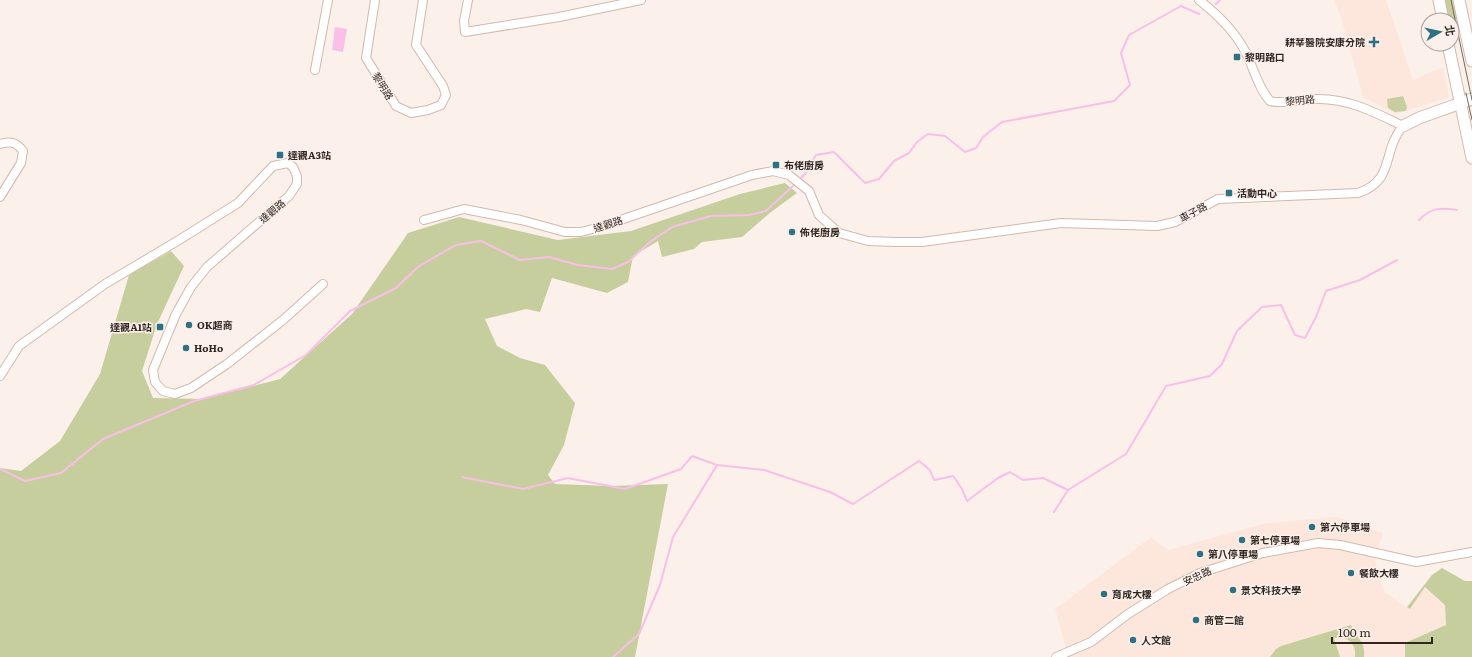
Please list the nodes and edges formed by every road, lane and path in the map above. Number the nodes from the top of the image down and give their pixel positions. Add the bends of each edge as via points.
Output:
1 (328, 0) edge
2 (375, 0) edge
3 (423, 0) edge
4 (468, 0) edge
5 (641, 0) edge
6 (1199, 0) edge
7 (1439, 0) edge
8 (1458, 0) edge
9 (1441, 12) edge
10 (1450, 52) edge
11 (1472, 61) edge
12 (315, 70) dead end
13 (1472, 99) edge
14 (1461, 103) junction
15 (1403, 126) junction
16 (0, 144) edge
17 (1472, 158) edge
18 (789, 175) joint
19 (0, 197) edge
20 (424, 220) dead end
21 (323, 284) dead end
22 (0, 376) edge
23 (1472, 552) edge
24 (1056, 657) edge

1 - 12 street
2 - 3 street, 黎明路 via 366,58 396,106 411,113 441,105 446,96 443,86 416,45
4 - 5 street via 464,21 465,32 559,17
6 - 15 street, 黎明路 via 1218,15 1230,29 1244,50 1270,101 1333,100 1361,106
7 - 9 street
8 - 11 street
10 - 14 street
13 - 14 street
14 - 15 street
14 - 17 street
15 - 18 street, 車子路 via 1391,145 1380,180 1374,186 1358,193 1218,199 1175,222 1157,226 1061,223 922,242 868,240 839,233 824,221 809,192
16 - 19 street via 16,143 23,152 21,163
18 - 20 street, 達觀路 via 773,171 752,175 600,228 581,232 565,232 464,209
21 - 22 street, 達觀路 via 283,320 191,388 175,394 163,391 155,382 153,370 176,314 191,287 207,266 289,196 297,184 293,167 288,163 281,163 273,166 238,202 105,284 19,346
23 - 24 street, 安忠路 via 1416,562 1340,545 1318,543 1263,553 1200,573 1168,589 1128,614 1091,642

